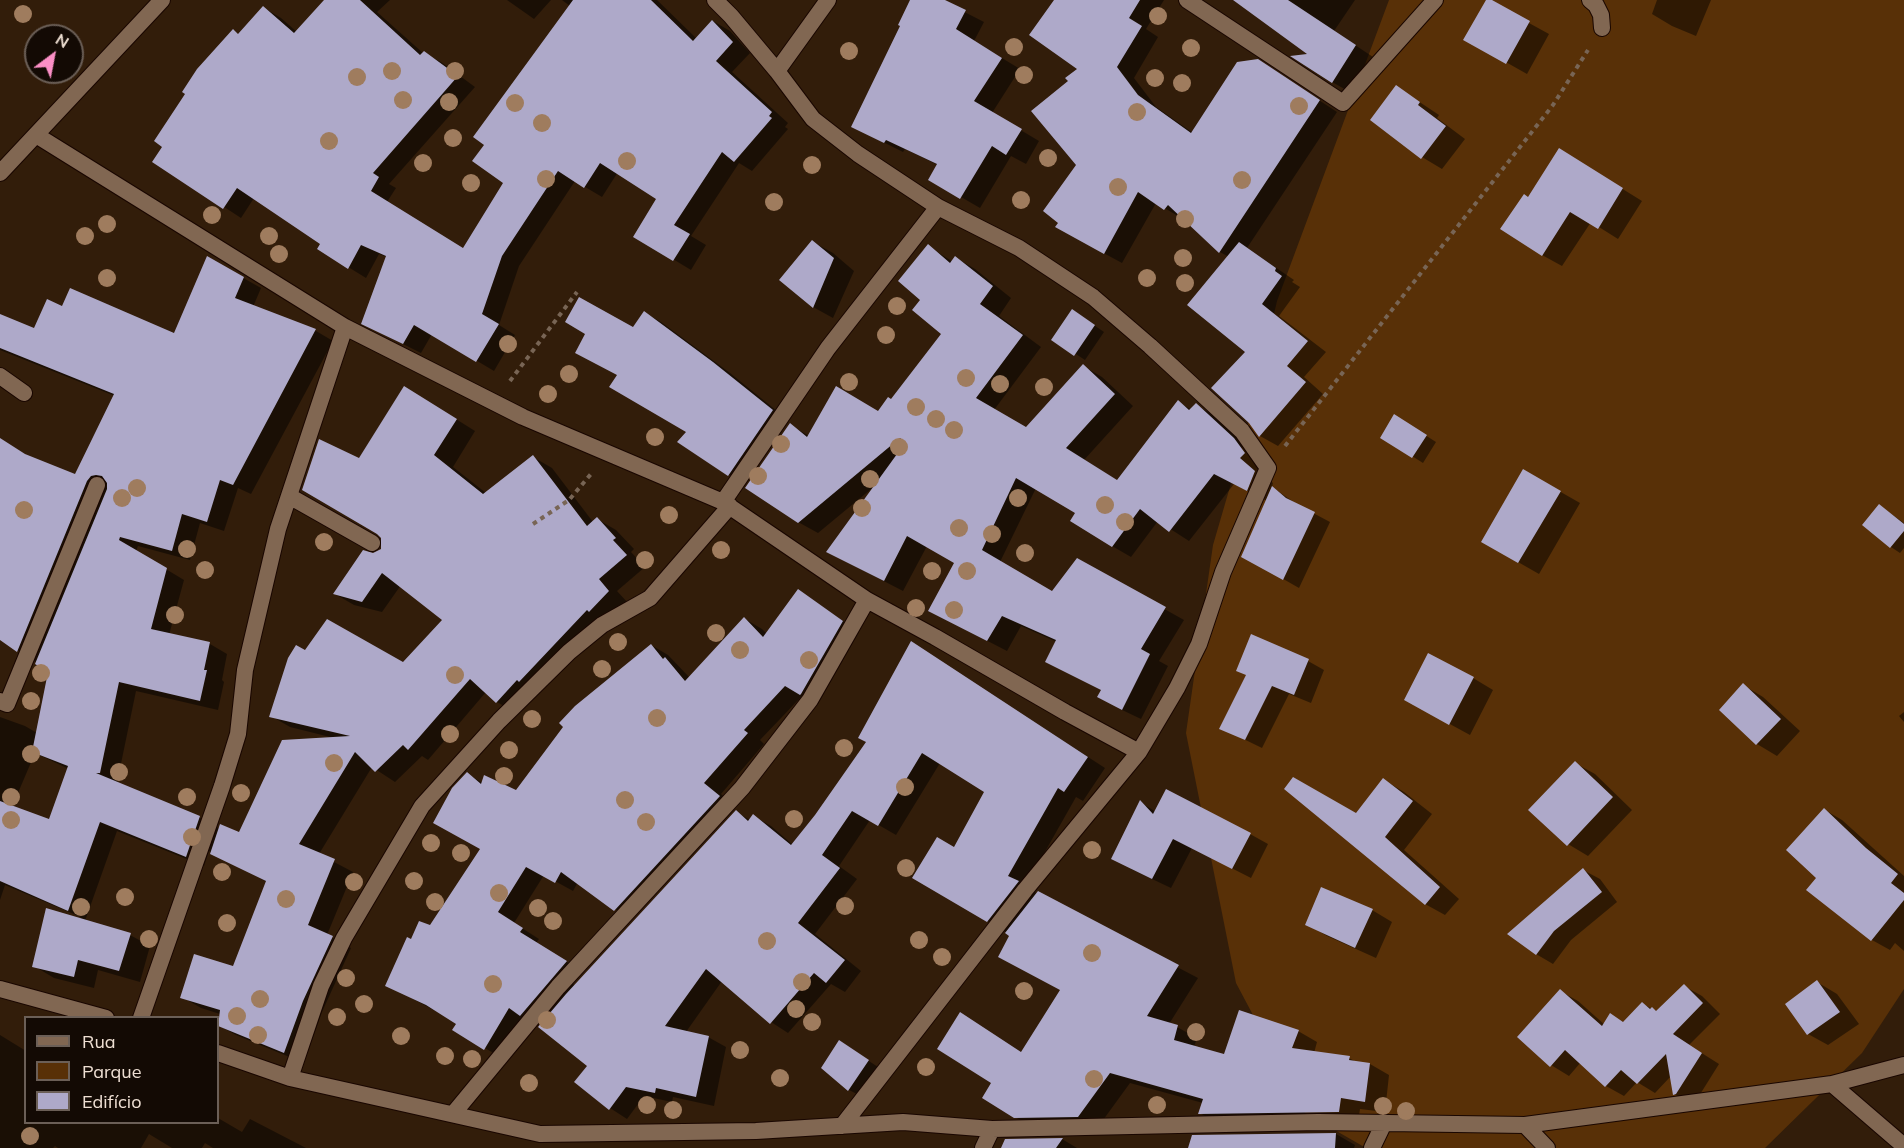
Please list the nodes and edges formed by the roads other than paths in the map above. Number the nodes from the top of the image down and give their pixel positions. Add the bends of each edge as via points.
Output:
1 (162, 0) edge
2 (715, 0) edge
3 (828, 0) edge
4 (1186, 0) edge
5 (1435, 0) edge
6 (1590, 0) edge
7 (1602, 28) road end
8 (777, 70) junction
9 (36, 135) junction
10 (0, 173) edge
11 (938, 207) junction
12 (345, 327) junction
13 (0, 376) edge
14 (24, 393) dead end
15 (97, 485) dead end
16 (289, 496) junction
17 (726, 504) junction
18 (372, 543) dead end
19 (867, 600) junction
20 (0, 701) edge
21 (1139, 752) junction
22 (0, 989) edge
23 (102, 1016) edge
24 (141, 1016) edge
25 (219, 1053) edge
26 (1904, 1065) edge
27 (290, 1078) junction
28 (1832, 1084) junction
29 (453, 1114) junction
30 (1384, 1123) junction
31 (1525, 1125) junction
32 (842, 1126) junction
33 (992, 1129) junction
34 (536, 1141) edge
35 (1904, 1146) edge
36 (983, 1148) edge
37 (1372, 1148) edge
38 (1547, 1148) edge

1 - 9 street
2 - 8 street
3 - 8 street
4 - 5 street via 1343,103
6 - 7 street via 1601,15
8 - 11 street via 813,119
9 - 10 street
9 - 12 street
11 - 17 street via 828,348
11 - 21 street via 1019,248 1093,297 1242,431 1268,468 1223,572 1199,644
12 - 16 street
12 - 17 street via 523,417
13 - 14 street
15 - 20 street via 7,704
16 - 18 street
16 - 24 street via 245,670 238,734
17 - 19 street
17 - 27 street via 650,598 602,625 569,652 422,806 344,938 321,986
19 - 21 street
19 - 29 street via 810,700 742,788 558,987
21 - 32 street via 1024,890
22 - 23 street
25 - 27 street
26 - 28 street
27 - 29 street
28 - 31 street
28 - 35 street
29 - 34 street
30 - 31 street
30 - 33 street
30 - 37 street
31 - 38 street
32 - 33 street via 903,1122
32 - 34 street
33 - 36 street

